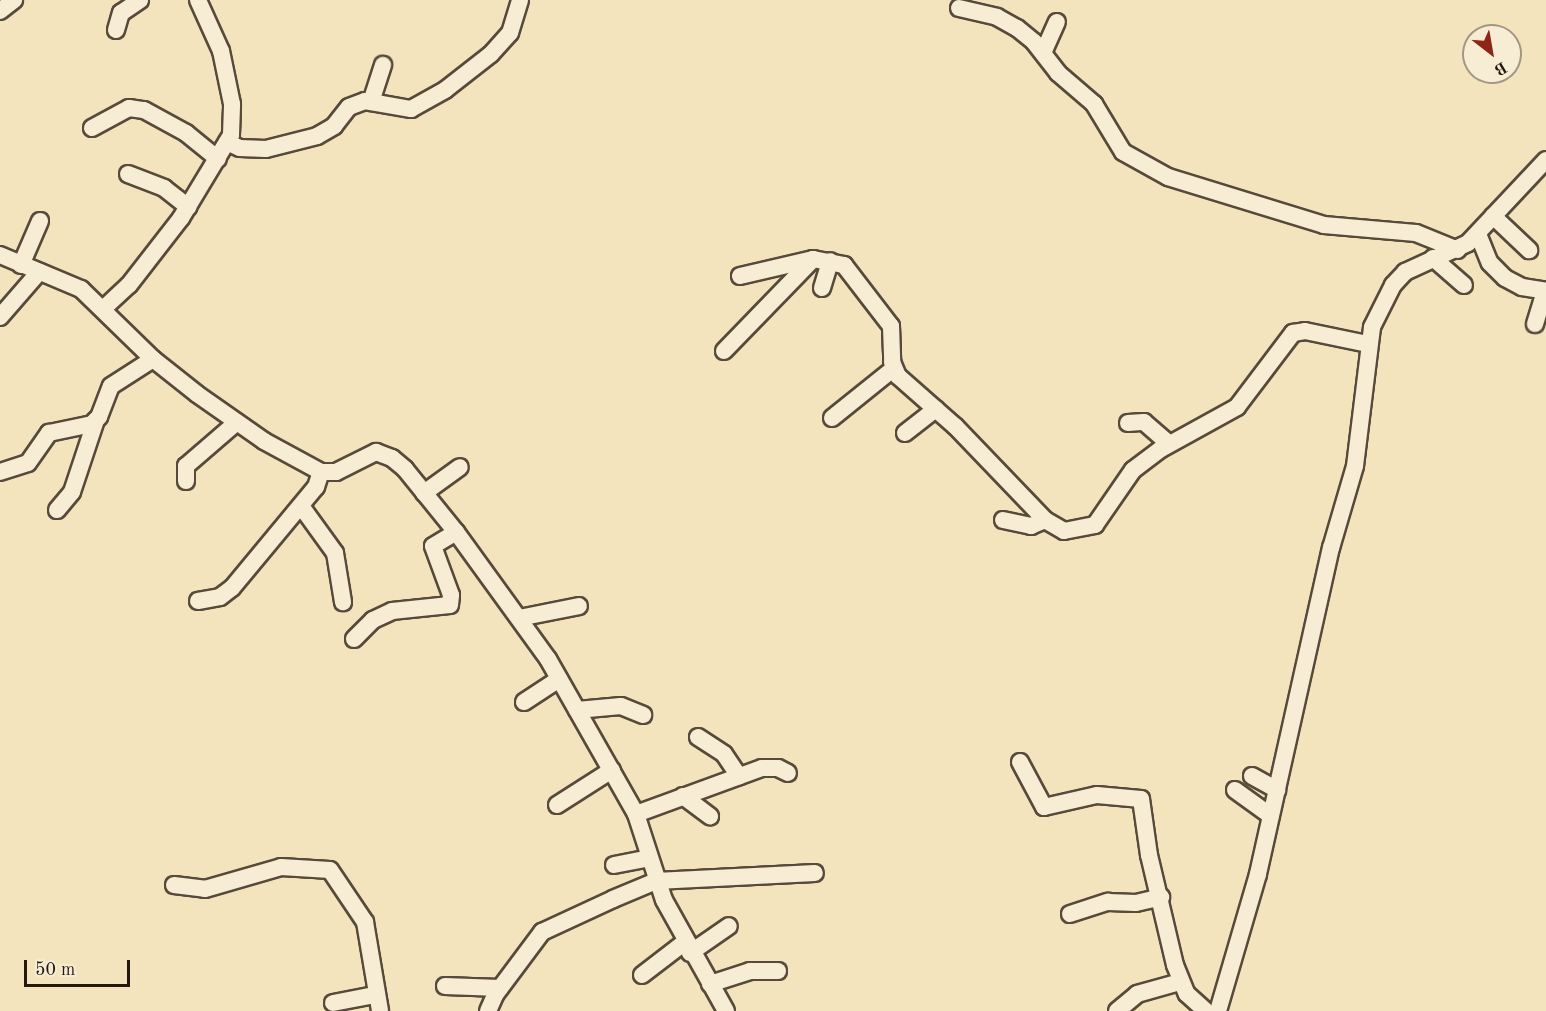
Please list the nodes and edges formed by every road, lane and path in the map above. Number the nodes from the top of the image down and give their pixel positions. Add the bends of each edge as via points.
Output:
1 (14, 0) edge
2 (140, 0) edge
3 (198, 0) edge
4 (520, 0) edge
5 (959, 8) dead end
6 (0, 11) edge
7 (1057, 22) dead end
8 (116, 30) dead end
9 (1043, 53) junction
10 (383, 65) dead end
11 (371, 102) junction
12 (92, 128) dead end
13 (227, 142) junction
14 (218, 159) junction
15 (1546, 160) edge
16 (128, 174) dead end
17 (188, 207) junction
18 (1494, 216) junction
19 (40, 221) dead end
20 (1478, 234) junction
21 (1458, 250) junction
22 (1529, 250) dead end
23 (0, 255) edge
24 (1433, 258) junction
25 (813, 259) junction
26 (830, 261) junction
27 (21, 265) junction
28 (39, 272) junction
29 (740, 276) dead end
30 (1464, 285) dead end
31 (822, 288) dead end
32 (1546, 291) edge
33 (103, 309) junction
34 (0, 317) edge
35 (1535, 324) dead end
36 (1368, 344) junction
37 (724, 351) dead end
38 (153, 359) junction
39 (893, 369) junction
40 (936, 409) junction
41 (832, 418) dead end
42 (96, 420) junction
43 (237, 422) junction
44 (1128, 423) dead end
45 (905, 433) dead end
46 (1169, 444) junction
47 (460, 467) dead end
48 (0, 472) edge
49 (321, 472) junction
50 (186, 481) dead end
51 (424, 493) junction
52 (301, 506) junction
53 (57, 510) dead end
54 (1003, 520) dead end
55 (1045, 520) junction
56 (456, 531) junction
57 (198, 601) dead end
58 (343, 602) dead end
59 (579, 606) dead end
60 (519, 618) junction
61 (354, 639) dead end
62 (559, 679) junction
63 (524, 702) dead end
64 (577, 710) junction
65 (643, 715) dead end
66 (698, 737) dead end
67 (1020, 762) dead end
68 (612, 770) junction
69 (788, 773) dead end
70 (739, 776) junction
71 (1252, 776) dead end
72 (1235, 790) dead end
73 (1277, 790) junction
74 (683, 796) junction
75 (557, 805) dead end
76 (636, 814) junction
77 (710, 816) dead end
78 (1271, 816) junction
79 (649, 858) junction
80 (614, 865) dead end
81 (815, 873) dead end
82 (656, 881) junction
83 (174, 885) dead end
84 (1161, 897) junction
85 (1070, 914) dead end
86 (729, 926) dead end
87 (688, 948) junction
88 (778, 971) dead end
89 (642, 975) dead end
90 (1180, 982) junction
91 (710, 984) junction
92 (445, 986) dead end
93 (500, 988) junction
94 (375, 994) junction
95 (333, 1003) dead end
96 (380, 1011) edge
97 (488, 1011) edge
98 (726, 1011) edge
99 (1117, 1011) edge
100 (1206, 1011) edge
101 (1218, 1011) edge

1 - 6 street
2 - 8 street via 122,13
3 - 13 street via 221,51 228,81 233,122
4 - 11 street via 510,33 501,44 445,90 406,110
5 - 9 street via 1008,22
7 - 9 street
9 - 21 street via 1058,73 1094,104 1123,152 1168,177 1324,225 1416,233
10 - 11 street
11 - 13 street via 357,103 327,131 299,142 246,149
12 - 14 street via 129,108 144,110 186,133
13 - 14 street
14 - 17 street
15 - 18 street
16 - 17 street via 164,188
17 - 33 street via 149,260
18 - 20 street
18 - 22 street
19 - 27 street
20 - 21 street
20 - 32 street via 1490,262 1505,278 1522,287
21 - 24 street
23 - 27 street
24 - 30 street
24 - 36 street via 1405,272 1392,285 1374,321
25 - 26 street
25 - 29 street
25 - 37 street
26 - 31 street
26 - 39 street via 844,265 886,317 892,333
27 - 28 street
28 - 33 street via 81,290
28 - 34 street
32 - 35 street
33 - 38 street
36 - 46 street via 1305,331 1293,333 1237,407
36 - 73 street via 1355,466 1331,548
38 - 42 street via 111,386
38 - 43 street
39 - 40 street
39 - 41 street
40 - 45 street
40 - 55 street
42 - 48 street via 49,433 28,463
42 - 53 street via 72,492
43 - 49 street
43 - 50 street via 186,466
44 - 46 street via 1144,422
46 - 55 street via 1133,470 1095,525 1064,531
47 - 51 street
49 - 51 street via 336,472 376,452 392,458
49 - 52 street
51 - 56 street
52 - 57 street via 232,588 220,597
52 - 58 street via 335,553
54 - 55 street via 1031,526
56 - 60 street
56 - 61 street via 433,546 451,596 450,605 392,611 373,620
59 - 60 street
60 - 62 street
62 - 63 street
62 - 64 street
64 - 65 street via 621,706
64 - 68 street
66 - 70 street via 724,754
67 - 84 street via 1044,807 1097,795 1141,799
68 - 75 street
68 - 76 street
69 - 70 street via 771,767
70 - 74 street
71 - 73 street
72 - 78 street
73 - 78 street
74 - 76 street
74 - 77 street
76 - 79 street
78 - 101 street
79 - 80 street
79 - 82 street
81 - 82 street
82 - 87 street
82 - 93 street via 542,932
83 - 94 street via 205,889 281,867 330,870 365,922
84 - 85 street via 1136,903 1108,902
84 - 90 street
86 - 87 street
87 - 89 street
87 - 91 street
88 - 91 street via 750,971
90 - 99 street via 1137,994
90 - 100 street
91 - 98 street
92 - 93 street
93 - 97 street
94 - 95 street
94 - 96 street

